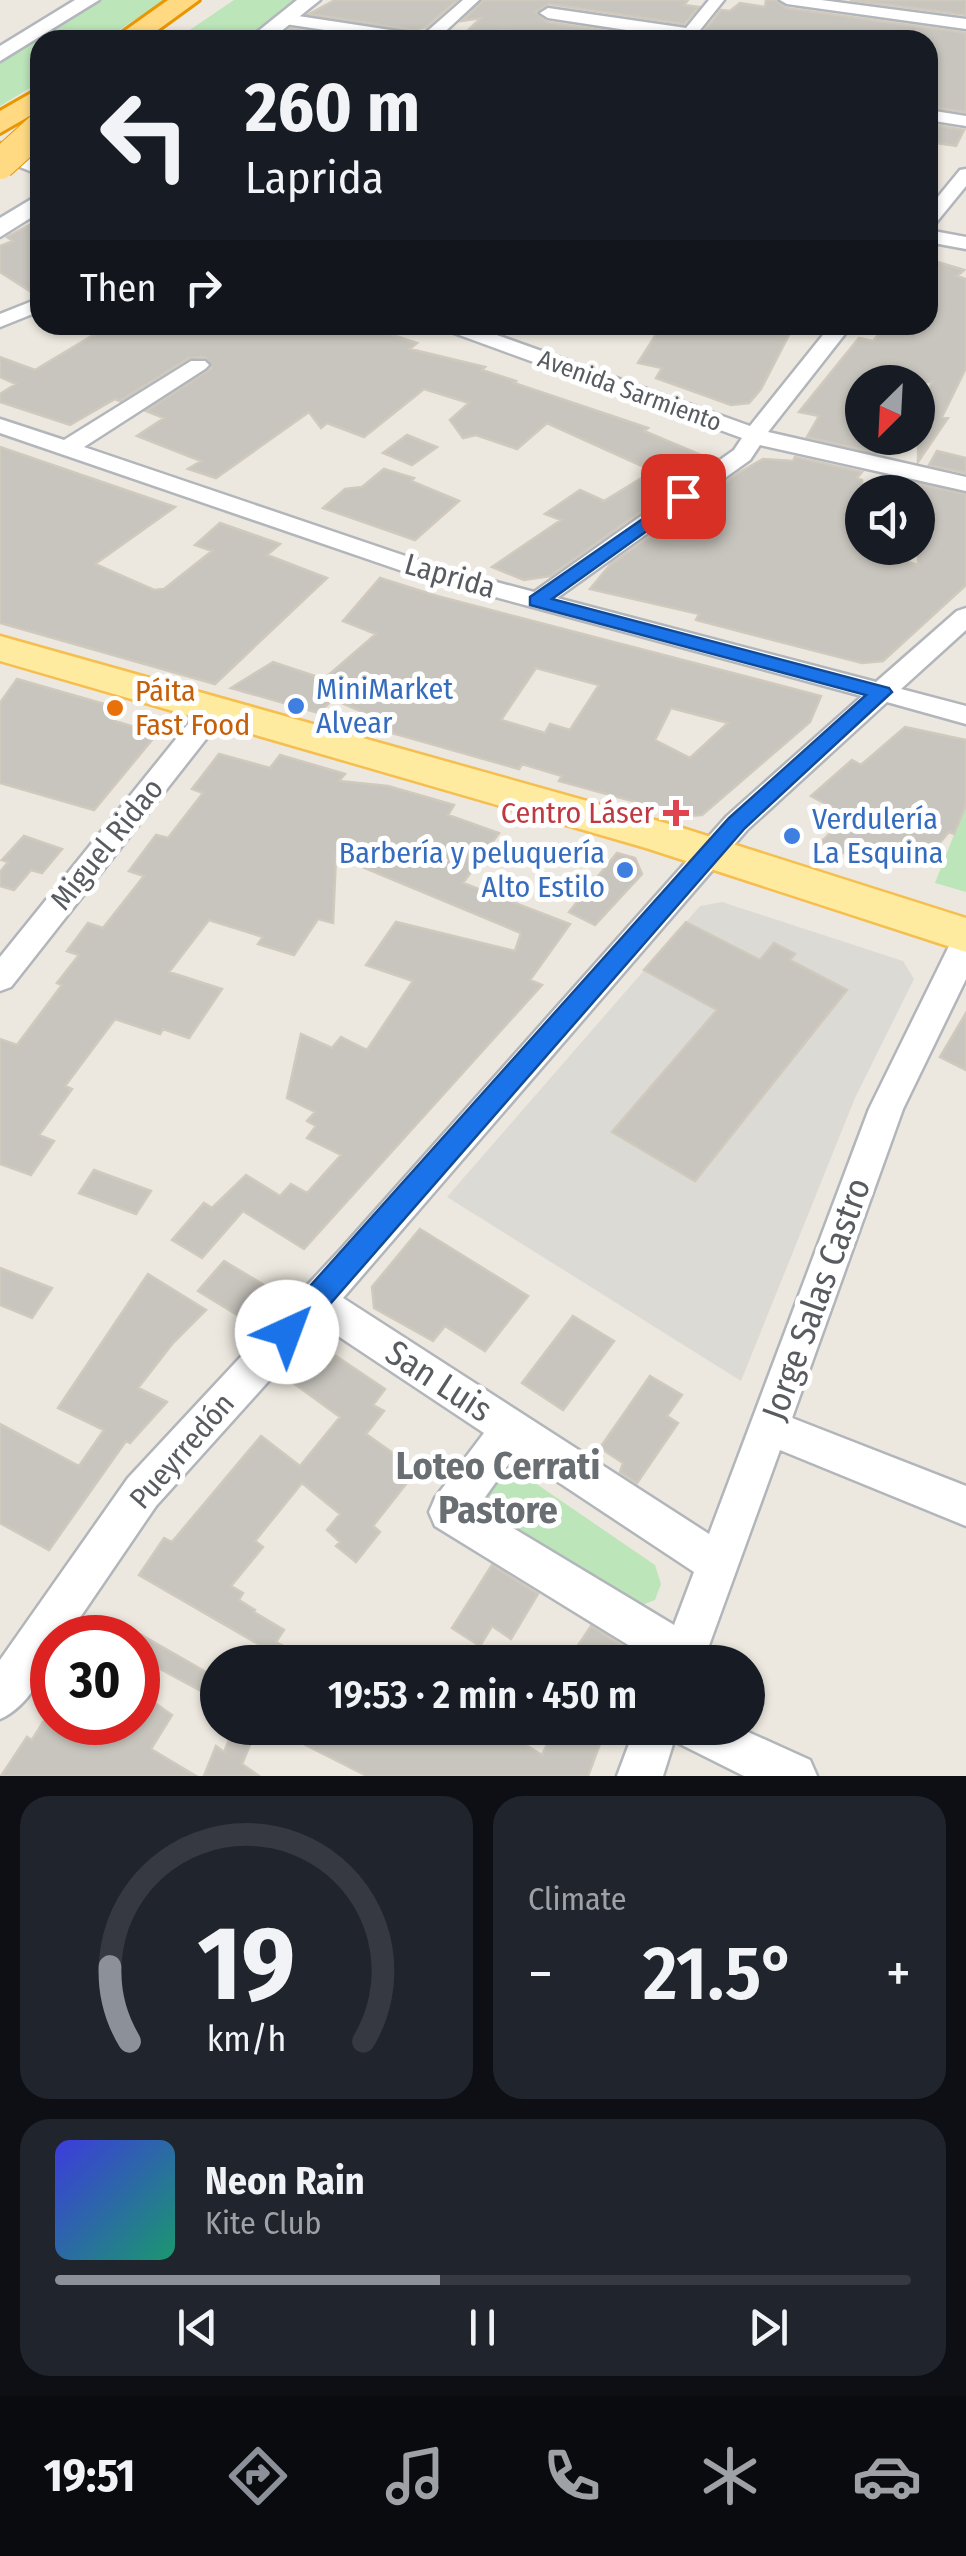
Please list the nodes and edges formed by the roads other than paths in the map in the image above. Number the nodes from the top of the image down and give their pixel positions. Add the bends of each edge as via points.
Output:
1 (89, 0) edge
2 (310, 0) edge
3 (472, 0) edge
4 (717, 0) edge
5 (788, 0) edge
6 (203, 2) edge
7 (548, 13) dead end
8 (285, 19) junction
9 (966, 24) edge
10 (41, 30) edge
11 (146, 30) edge
12 (167, 30) edge
13 (270, 30) edge
14 (359, 30) edge
15 (438, 30) edge
16 (646, 30) edge
17 (693, 30) edge
18 (30, 37) edge
19 (0, 56) edge
20 (23, 114) edge
21 (938, 117) edge
22 (966, 121) edge
23 (0, 147) edge
24 (30, 163) edge
25 (0, 166) edge
26 (966, 174) edge
27 (30, 181) edge
28 (30, 208) edge
29 (938, 208) edge
30 (0, 229) edge
31 (938, 238) edge
32 (966, 243) edge
33 (30, 308) edge
34 (0, 321) edge
35 (477, 335) edge
36 (834, 335) edge
37 (198, 365) dead end
38 (0, 426) edge
39 (754, 436) junction
40 (66, 448) junction
41 (966, 484) edge
42 (537, 601) junction
43 (966, 616) edge
44 (0, 648) edge
45 (882, 692) junction
46 (215, 709) junction
47 (966, 715) edge
48 (712, 853) junction
49 (966, 938) edge
50 (0, 979) edge
51 (316, 1301) junction
52 (769, 1426) junction
53 (511, 1429) junction
54 (966, 1506) edge
55 (718, 1564) junction
56 (661, 1645) edge
57 (688, 1645) edge
58 (0, 1697) edge
59 (652, 1745) edge
60 (727, 1745) edge
61 (640, 1776) edge
62 (794, 1776) edge

1 - 10 street
2 - 8 street
3 - 15 street
4 - 17 street
5 - 9 street
6 - 11 highway
6 - 12 highway
7 - 16 street
8 - 13 street
8 - 14 street
18 - 19 street
20 - 23 highway
20 - 25 highway, bridge
21 - 22 street
23 - 24 street
25 - 27 street
26 - 29 street
28 - 30 street
31 - 32 street
33 - 34 street
35 - 39 street, Avenida Sarmiento
36 - 39 street
37 - 40 street
38 - 40 street, Laprida
39 - 41 street, Avenida Sarmiento
39 - 42 street via 742,455
40 - 42 street, Laprida via 424,570
42 - 45 street, Laprida
43 - 45 street, Pueyrredón
44 - 46 main road
45 - 47 street, Laprida
45 - 48 street, Pueyrredón
46 - 48 main road
46 - 50 street, Miguel Ridao
48 - 49 main road
48 - 51 street, Pueyrredón
49 - 52 street, Jorge Salas Castro via 947,991 886,1109
51 - 53 street, San Luis
51 - 58 street, Pueyrredón via 142,1492
52 - 54 street
52 - 55 street, Jorge Salas Castro
53 - 55 street, San Luis
53 - 56 street, San Luis via 449,1512
55 - 57 street, Jorge Salas Castro
59 - 61 street
60 - 62 street

